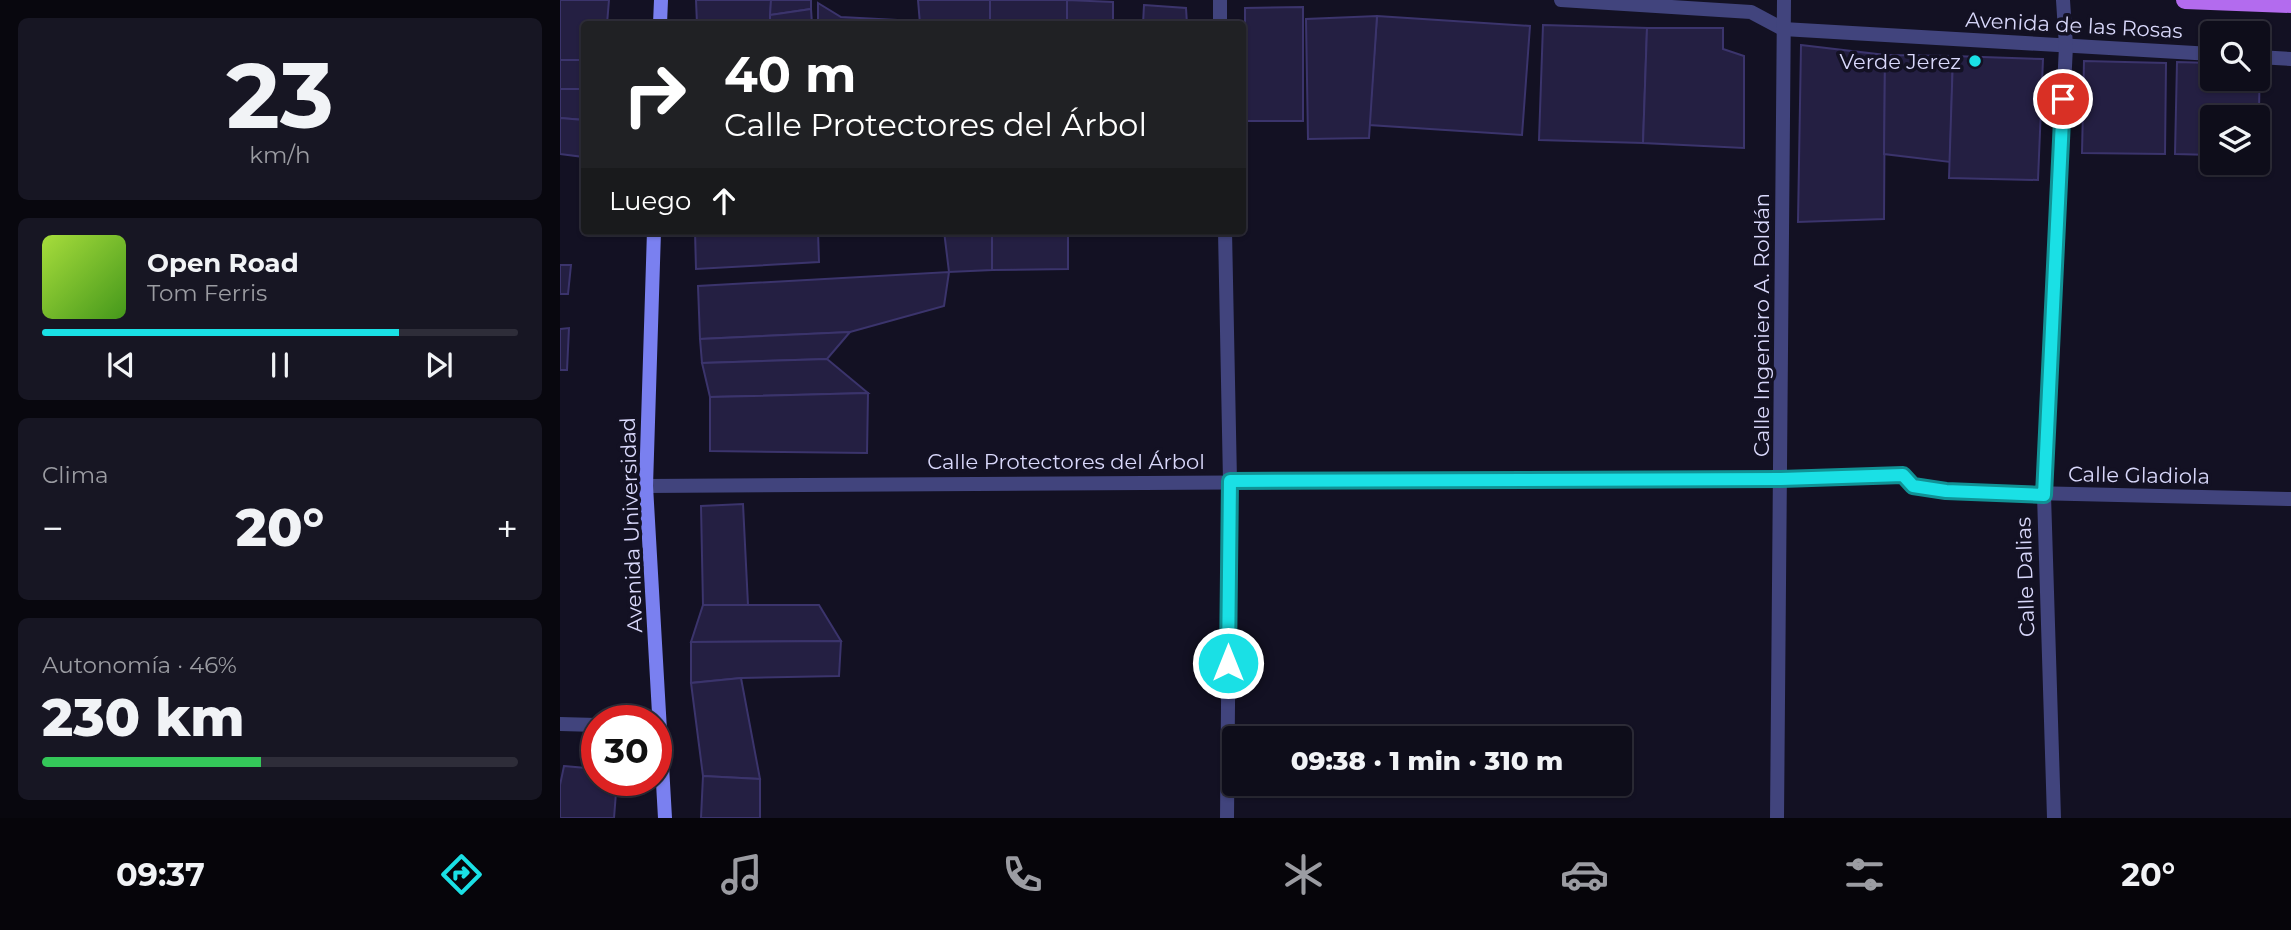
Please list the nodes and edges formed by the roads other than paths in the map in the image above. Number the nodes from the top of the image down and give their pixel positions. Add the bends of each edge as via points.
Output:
1 (661, 0) edge
2 (1220, 0) edge
3 (1561, 0) edge
4 (1784, 0) edge
5 (2063, 0) edge
6 (2185, 0) edge
7 (2291, 4) edge
8 (660, 21) edge
9 (1220, 21) edge
10 (1783, 29) junction
11 (2066, 46) junction
12 (2200, 53) edge
13 (2270, 58) edge
14 (2291, 59) edge
15 (654, 235) edge
16 (1225, 235) edge
17 (1781, 479) junction
18 (1230, 481) junction
19 (646, 486) junction
20 (2044, 495) junction
21 (2291, 499) edge
22 (657, 705) edge
23 (560, 723) edge
24 (581, 724) edge
25 (663, 796) edge
26 (665, 818) edge
27 (1227, 818) edge
28 (1777, 818) edge
29 (2054, 818) edge

1 - 8 street
2 - 9 street
3 - 10 street, Avenida de las Rosas via 1751,12
4 - 10 street, Calle Ingeniero A. Roldán
5 - 11 street, Calle Dalias
6 - 7 main road
10 - 11 street, Avenida de las Rosas
10 - 17 street, Calle Ingeniero A. Roldán
11 - 12 street, Avenida de las Rosas
11 - 20 street, Calle Dalias
13 - 14 street
15 - 19 street, Avenida Universidad
16 - 18 street
17 - 18 street, Calle Protectores del Árbol
17 - 20 street, Calle Gladiola via 1903,475 1913,486 1946,491
17 - 28 street, Calle Ingeniero A. Roldán
18 - 19 street, Calle Protectores del Árbol
18 - 27 street
19 - 22 street, Avenida Universidad
20 - 21 street, Calle Gladiola
20 - 29 street, Calle Dalias
23 - 24 street
25 - 26 street, Avenida Universidad

